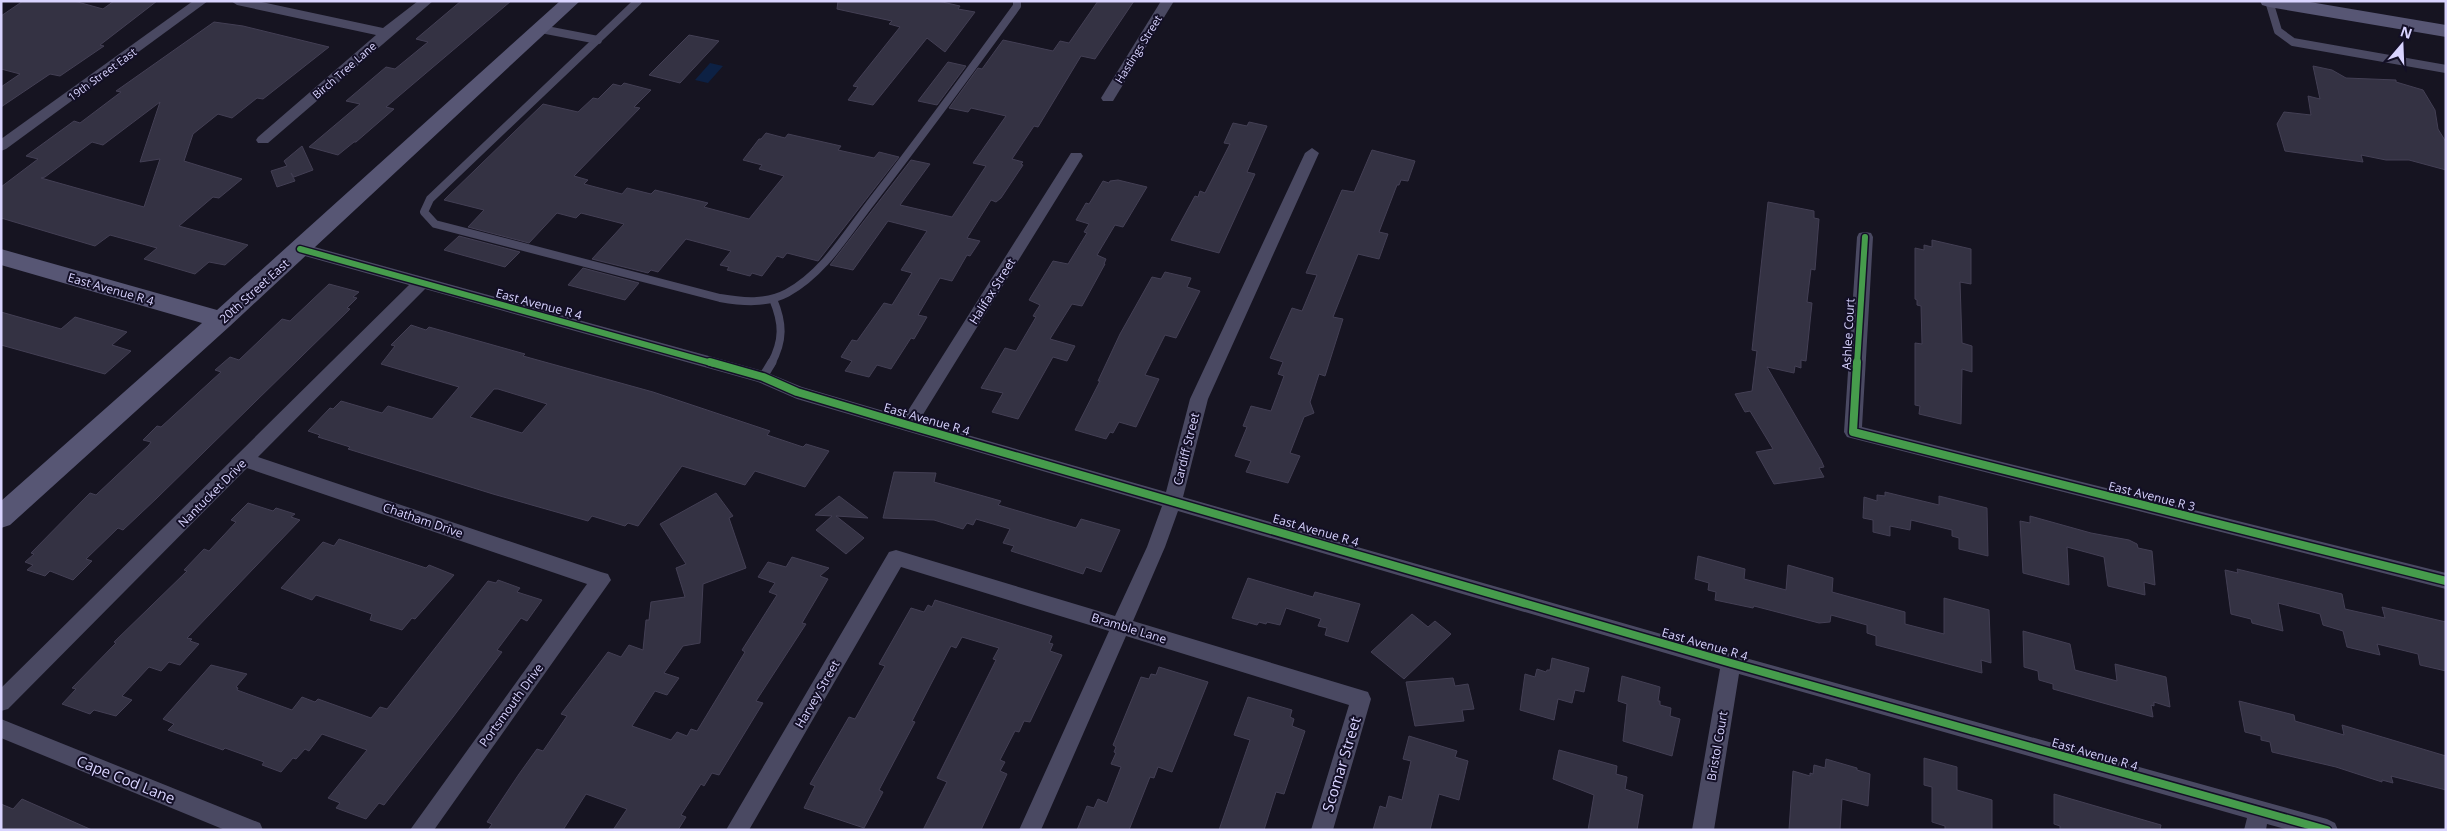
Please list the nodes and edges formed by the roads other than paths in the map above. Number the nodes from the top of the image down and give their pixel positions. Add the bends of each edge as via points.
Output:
1 (202, 1) edge
2 (237, 1) edge
3 (427, 1) edge
4 (571, 1) edge
5 (638, 1) edge
6 (1017, 1) edge
7 (1168, 1) edge
8 (2269, 1) edge
9 (541, 29) junction
10 (2446, 31) edge
11 (386, 33) junction
12 (598, 40) junction
13 (2446, 69) edge
14 (1108, 98) dead end
15 (263, 140) dead end
16 (1, 146) edge
17 (1312, 153) dead end
18 (1076, 156) dead end
19 (1865, 237) dead end
20 (300, 249) junction
21 (1, 257) edge
22 (422, 283) junction
23 (773, 299) junction
24 (222, 320) junction
25 (763, 377) junction
26 (908, 425) junction
27 (1853, 432) joint
28 (244, 460) junction
29 (1173, 500) junction
30 (1, 517) edge
31 (896, 558) joint
32 (601, 580) joint
33 (2446, 581) edge
34 (1120, 625) junction
35 (1731, 663) junction
36 (1361, 698) joint
37 (1, 702) edge
38 (1, 728) edge
39 (2257, 821) edge
40 (252, 830) edge
41 (421, 830) edge
42 (737, 830) edge
43 (1030, 830) edge
44 (1322, 830) edge
45 (1703, 830) edge
46 (2327, 830) edge

1 - 16 street, 19th Street East
2 - 11 street
3 - 11 street, Birch Tree Lane
4 - 9 street, 20th Street East
5 - 12 lane
6 - 23 lane via 926,131 821,267 796,288
7 - 14 street, Hastings Street
8 - 10 street
8 - 13 lane via 2275,29 2283,38 2293,42
9 - 12 lane
9 - 20 street, 20th Street East
11 - 15 street, Birch Tree Lane
12 - 23 lane via 430,199 424,212 435,224 720,298 747,302
17 - 29 street, Cardiff Street via 1199,399
18 - 26 street, Halifax Street
19 - 27 street, Ashlee Court
20 - 22 street, East Avenue R 4
20 - 24 street, 20th Street East
21 - 24 street, East Avenue R 4
22 - 25 street, East Avenue R 4
22 - 28 street, Nantucket Drive
23 - 25 lane via 784,329 778,354
24 - 30 street, 20th Street East
25 - 26 street, East Avenue R 4 via 797,392
26 - 29 street, East Avenue R 4
27 - 33 street, East Avenue R 3
28 - 32 street, Chatham Drive
28 - 37 street, Nantucket Drive
29 - 34 street, Cardiff Street via 1156,547
29 - 35 street, East Avenue R 4
31 - 34 street, Bramble Lane
31 - 42 street, Harvey Street
32 - 41 street, Portsmouth Drive
34 - 36 street, Bramble Lane
34 - 43 street, Cardiff Street
35 - 39 street, East Avenue R 4
35 - 45 street, Bristol Court
36 - 44 street, Scomar Street
38 - 40 street, Cape Cod Lane
39 - 46 street, East Avenue R 4

